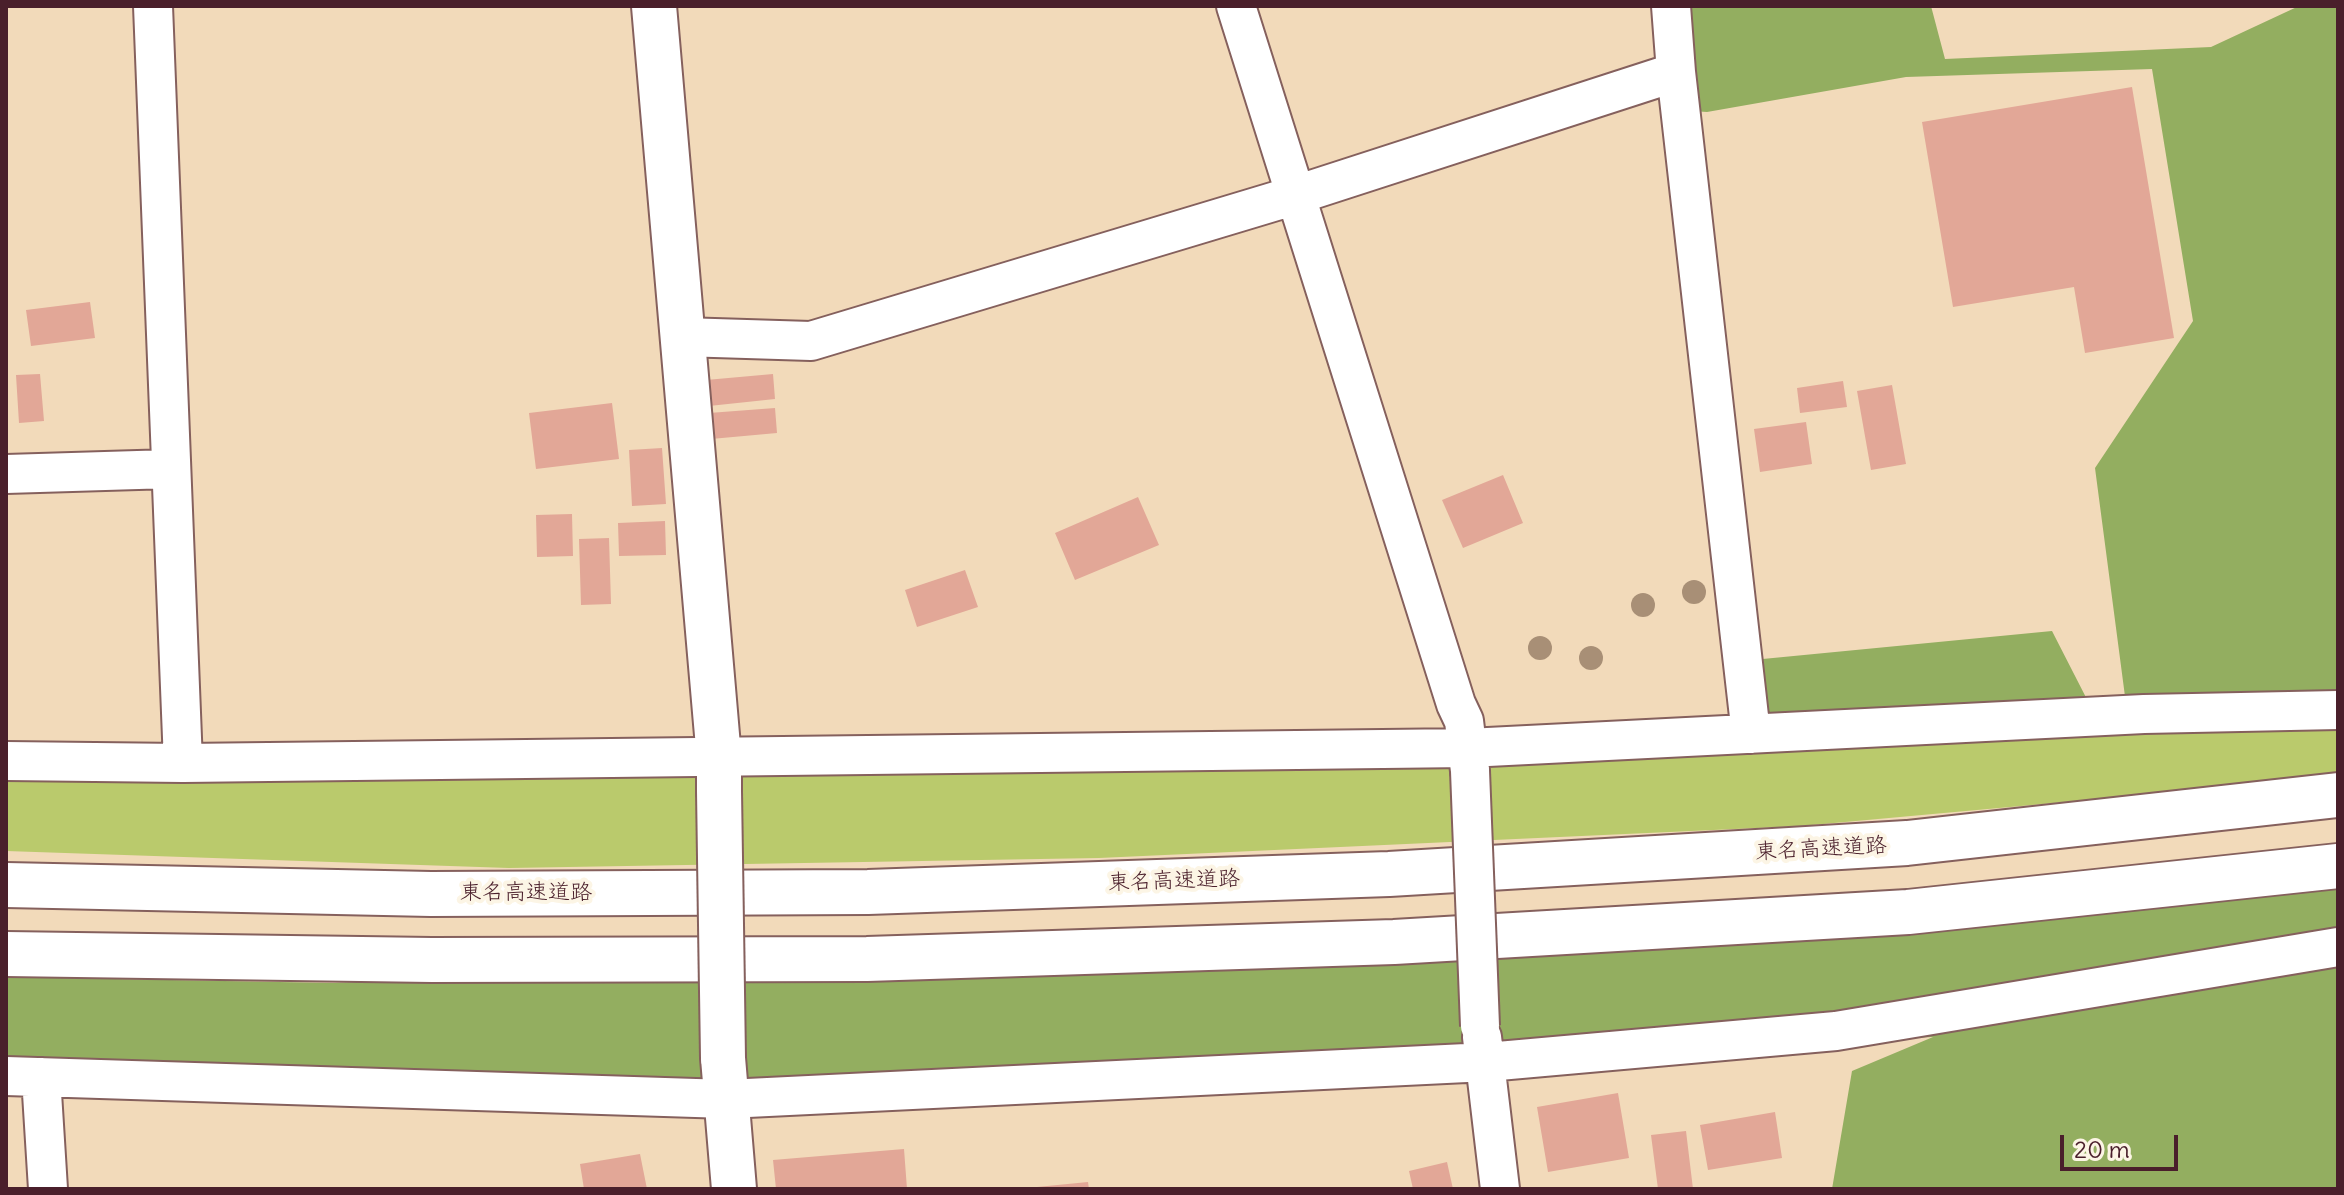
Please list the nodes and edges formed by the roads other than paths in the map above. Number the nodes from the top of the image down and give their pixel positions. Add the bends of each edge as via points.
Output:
1 (153, 6) edge
2 (654, 6) edge
3 (1236, 6) edge
4 (1671, 6) edge
5 (1676, 72) junction
6 (1296, 195) junction
7 (682, 337) junction
8 (171, 469) junction
9 (6, 474) edge
10 (2338, 710) edge
11 (1751, 734) junction
12 (1469, 760) junction
13 (6, 761) edge
14 (183, 763) junction
15 (719, 774) junction
16 (2338, 795) edge
17 (2338, 866) edge
18 (6, 885) edge
19 (2338, 947) edge
20 (6, 954) edge
21 (1484, 1044) junction
22 (24, 1077) edge
23 (725, 1078) junction
24 (48, 1189) edge
25 (734, 1189) edge
26 (1500, 1189) edge

1 - 8 street
2 - 7 main road
3 - 6 street
4 - 5 street
5 - 6 street
5 - 11 street
6 - 7 street via 811,341
6 - 12 street via 1464,721
7 - 15 main road
8 - 9 street
8 - 14 street
10 - 11 street
11 - 12 street
12 - 15 street
12 - 21 street, bridge
13 - 14 street
14 - 15 street
15 - 23 main road, bridge
16 - 18 main road, 東名高速道路 via 1907,843 1389,874 868,892 431,894
17 - 20 main road via 1908,912 1394,942 851,959
19 - 21 street via 1836,1031
21 - 23 street
21 - 26 street
22 - 23 street
22 - 24 street
23 - 25 main road

